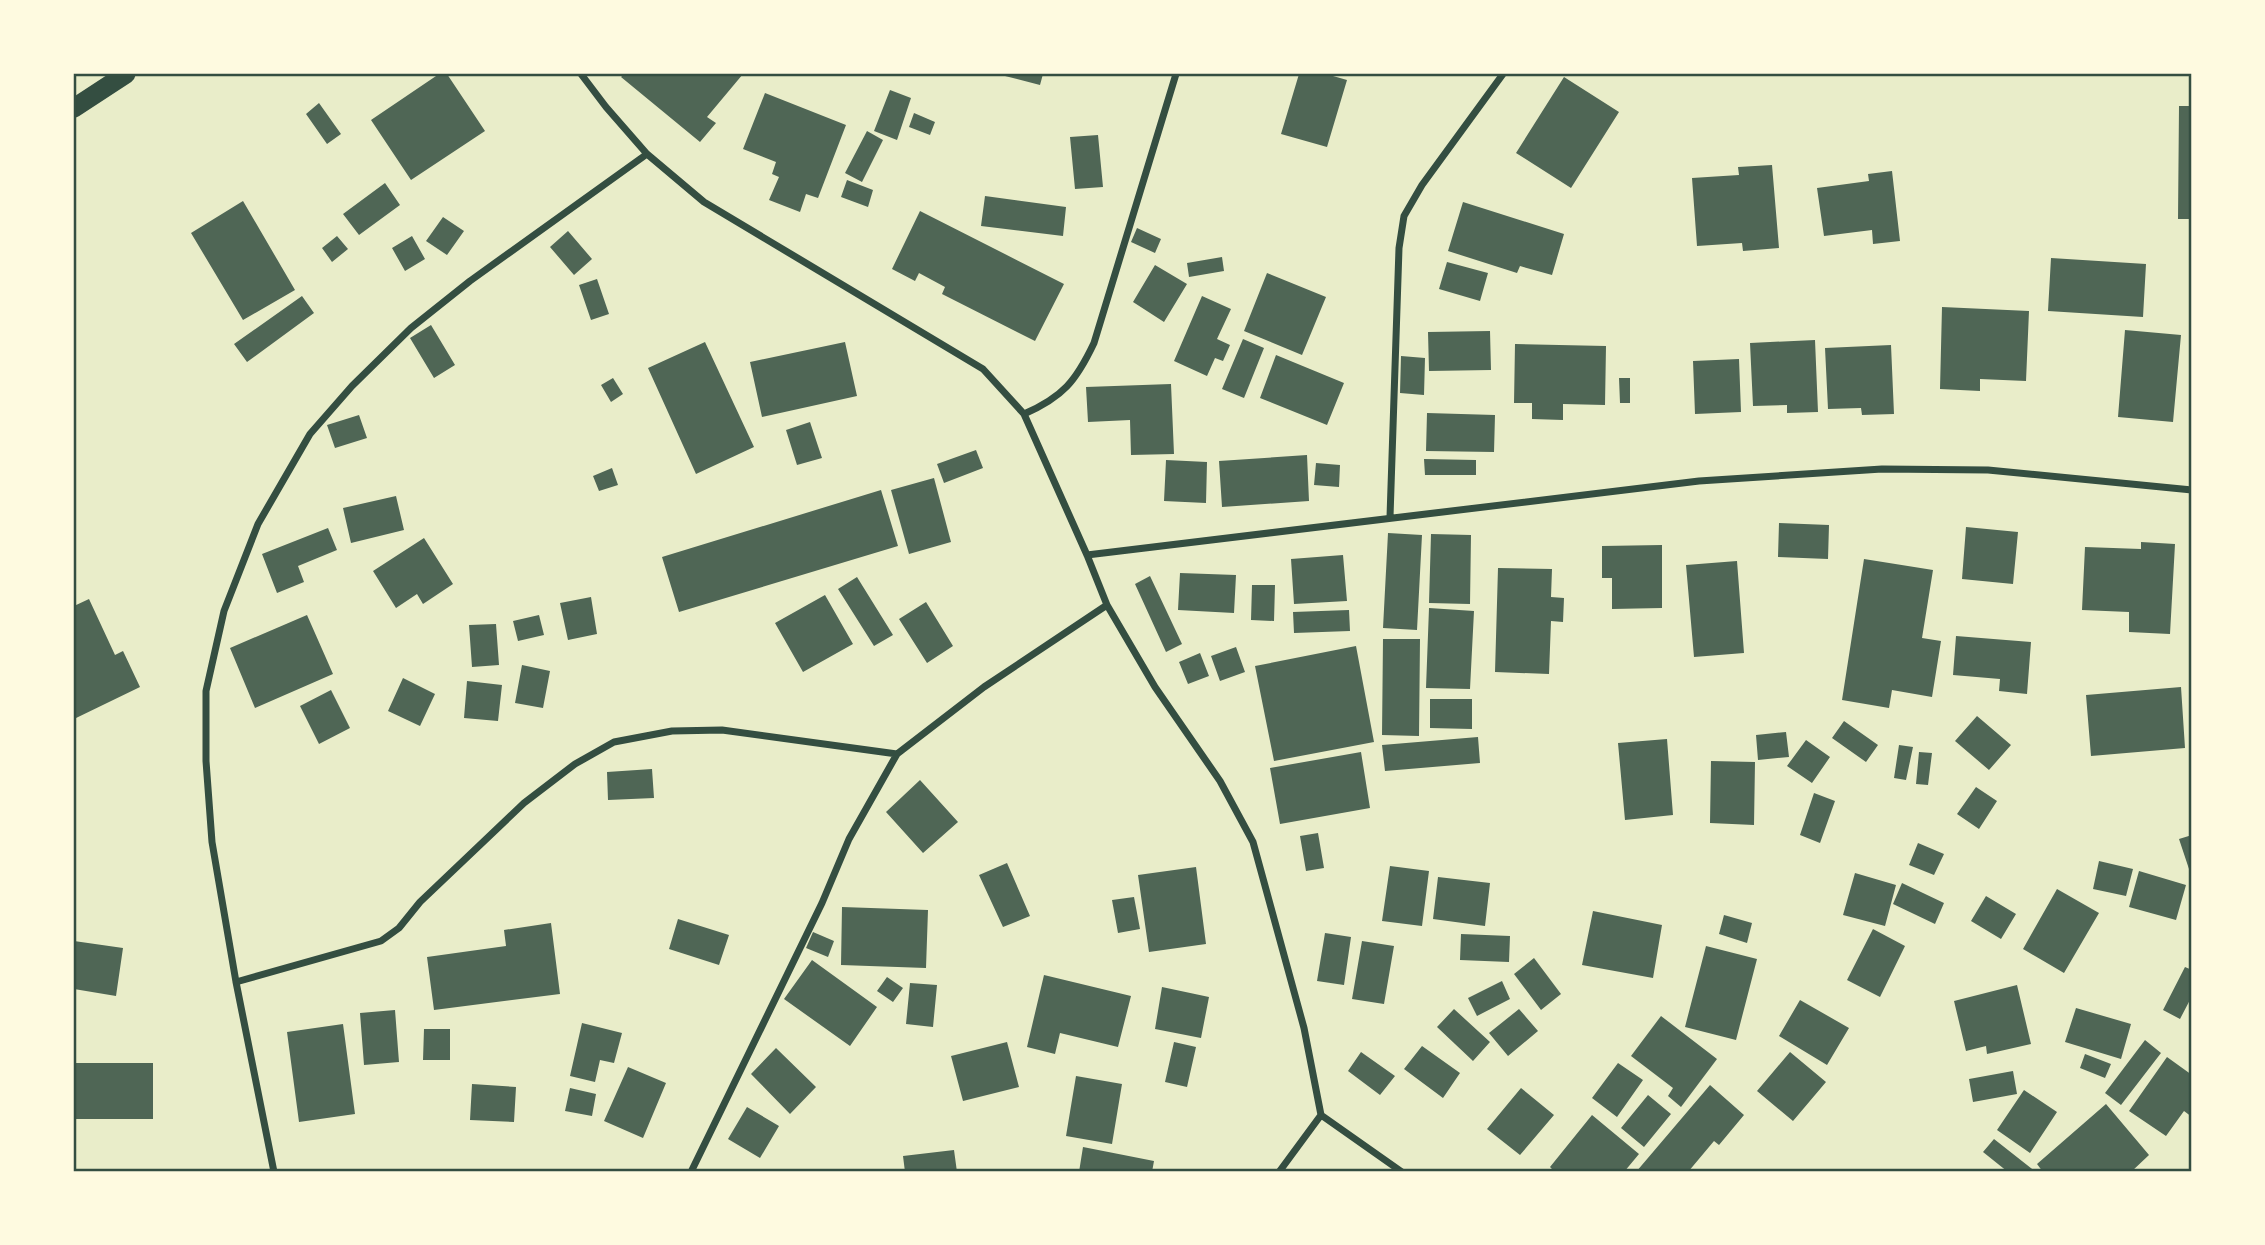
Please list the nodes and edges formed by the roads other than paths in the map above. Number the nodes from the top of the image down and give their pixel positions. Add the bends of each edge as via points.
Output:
1 (126, 74) edge
2 (582, 74) edge
3 (1176, 74) edge
4 (1503, 74) edge
5 (74, 108) edge
6 (647, 154) junction
7 (1024, 415) junction
8 (2192, 490) edge
9 (1390, 517) junction
10 (1087, 555) junction
11 (1107, 605) junction
12 (897, 754) junction
13 (236, 982) junction
14 (1321, 1115) junction
15 (274, 1171) edge
16 (691, 1171) edge
17 (1279, 1171) edge
18 (1402, 1171) edge

1 - 5 highway
2 - 6 street
3 - 7 street via 1094,343 1067,389
4 - 9 street via 1404,216 1399,248
6 - 7 street via 704,202 983,369
6 - 13 street via 411,328 310,433 258,524 224,611 206,691 212,842
7 - 10 street
8 - 9 street via 1988,470 1882,469 1699,481
9 - 10 street
10 - 11 street
11 - 12 street via 984,687
11 - 14 street via 1155,687 1220,781 1253,842 1304,1028
12 - 13 street via 722,730 672,731 614,742 575,764 524,803 381,941
12 - 16 street via 849,839
13 - 15 street
14 - 17 street
14 - 18 street

